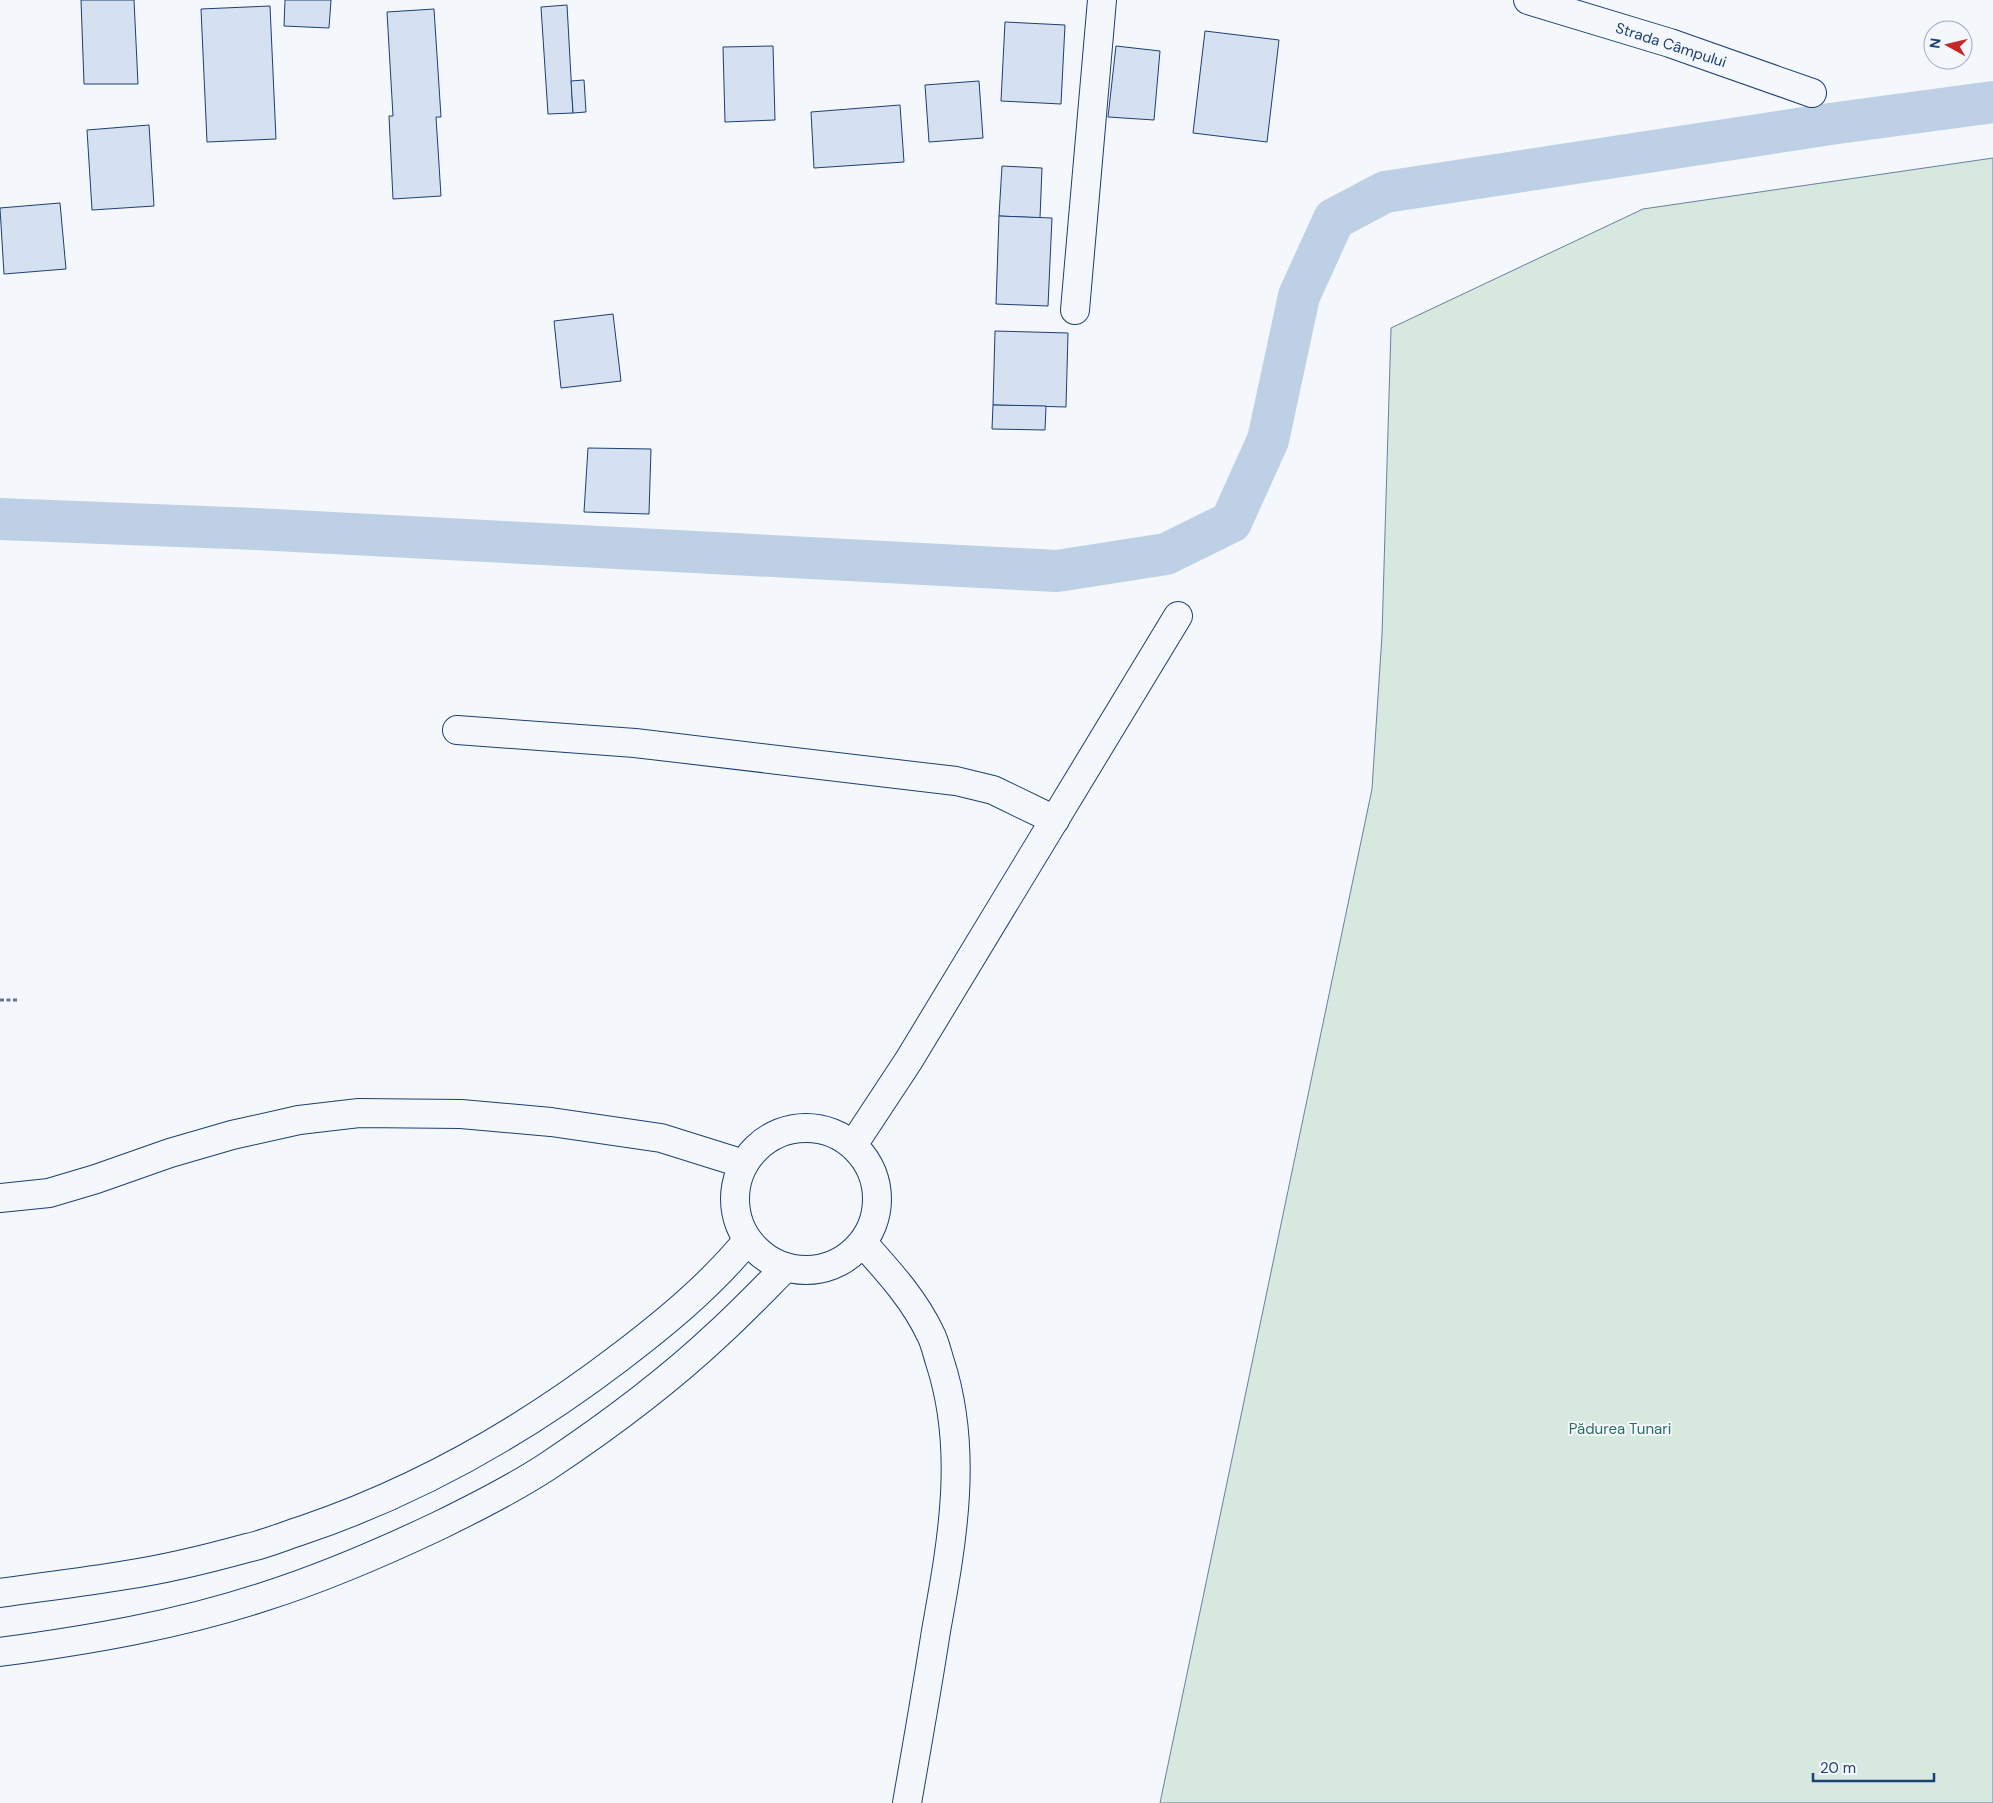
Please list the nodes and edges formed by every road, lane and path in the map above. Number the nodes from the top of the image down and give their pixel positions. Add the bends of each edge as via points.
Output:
1 (1102, 0) edge
2 (1528, 0) edge
3 (1812, 93) dead end
4 (1075, 310) dead end
5 (1178, 616) dead end
6 (457, 730) dead end
7 (1055, 820) junction
8 (0, 1000) edge
9 (18, 1000) dead end
10 (853, 1145) junction
11 (744, 1164) junction
12 (0, 1198) edge
13 (748, 1241) junction
14 (863, 1243) junction
15 (785, 1268) junction
16 (0, 1592) edge
17 (0, 1652) edge
18 (907, 1803) edge

1 - 4 street
2 - 3 street, Strada Câmpului via 1670,43
5 - 7 street
6 - 7 street via 635,743 956,781 993,790
7 - 10 street via 914,1052
8 - 9 path
10 - 11 street via 833,1132 811,1127 788,1129 767,1139
10 - 14 street via 867,1162 875,1181 876,1210
11 - 12 street via 661,1138 551,1122 444,1114 359,1113 299,1120 232,1135 50,1193
11 - 13 street via 738,1175 734,1198 737,1220
13 - 15 street via 764,1257
13 - 16 street via 727,1265 661,1325 558,1403 460,1462 391,1496 240,1550 128,1575
14 - 15 street via 847,1258 827,1268 806,1271
14 - 18 street via 902,1288 931,1335 947,1383 956,1436 957,1487 949,1560
15 - 17 street via 711,1341 606,1425 546,1467 405,1542 263,1597 195,1616 67,1643

